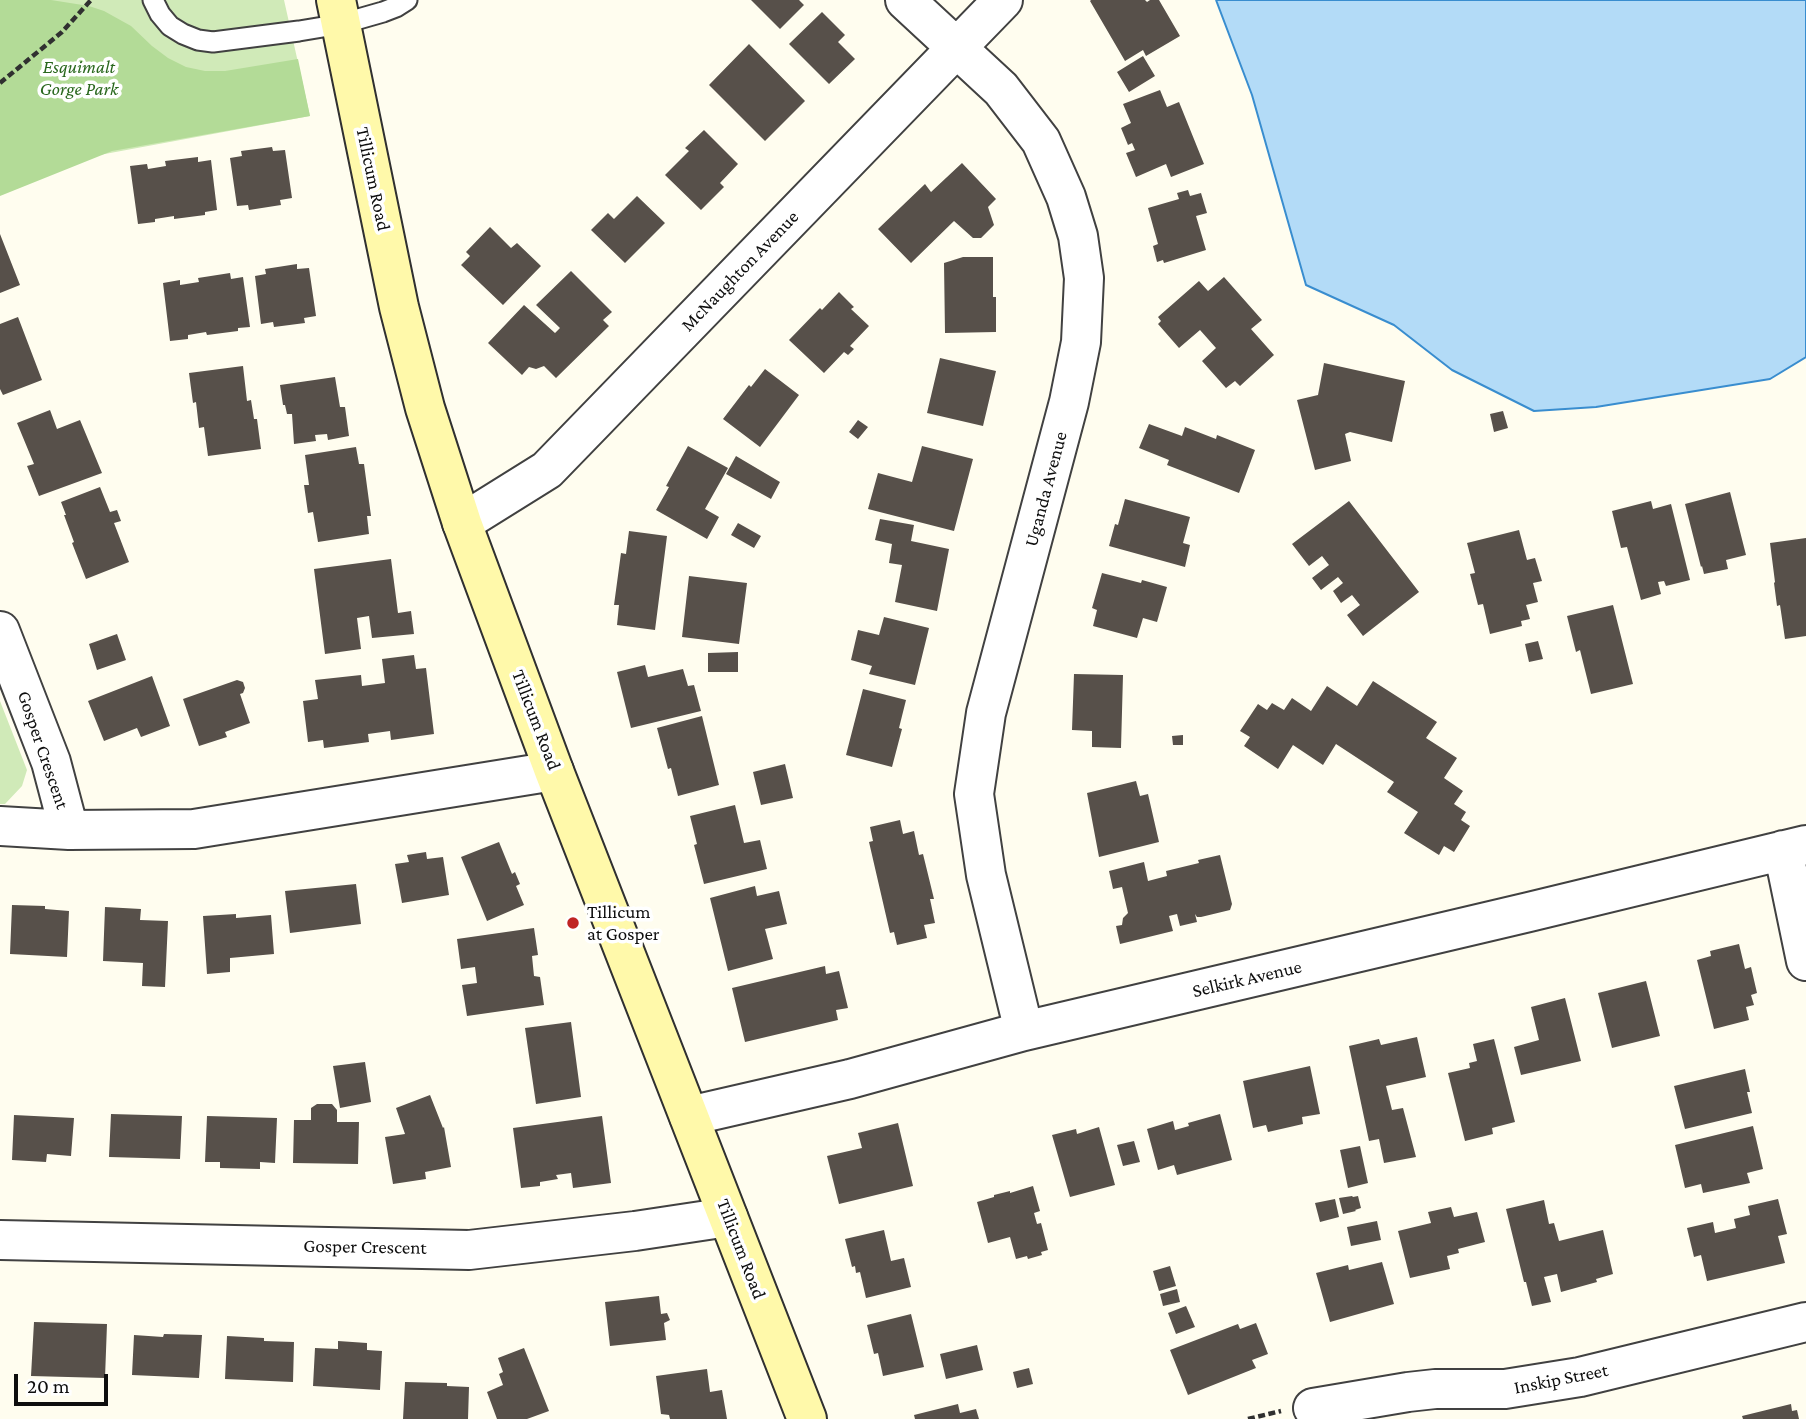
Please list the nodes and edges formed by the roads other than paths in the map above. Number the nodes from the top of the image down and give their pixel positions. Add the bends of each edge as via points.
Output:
1 (153, 0) edge
2 (407, 0) edge
3 (905, 0) edge
4 (1003, 0) edge
5 (338, 12) edge
6 (957, 49) junction
7 (462, 523) junction
8 (0, 631) edge
9 (554, 771) junction
10 (0, 826) edge
11 (69, 830) junction
12 (1795, 847) edge
13 (1806, 961) edge
14 (1024, 1031) junction
15 (689, 1116) junction
16 (728, 1217) junction
17 (0, 1240) edge
18 (1806, 1322) edge
19 (1313, 1408) dead end
20 (807, 1419) edge

1 - 5 lane via 170,26 213,42 299,31
2 - 5 lane via 383,12
3 - 6 street, Uganda Avenue
4 - 6 street, McNaughton Avenue
5 - 7 main road, Tillicum Road via 400,307 425,408
6 - 7 street, McNaughton Avenue via 547,470
6 - 14 street, Uganda Avenue via 1001,89 1041,141 1066,197 1084,278 1081,342 1069,402 986,713 974,794 986,875
7 - 9 main road, Tillicum Road
8 - 11 street, Gosper Crescent via 51,762
9 - 11 street, Gosper Crescent via 194,829
9 - 15 main road, Tillicum Road
10 - 11 street, Gosper Crescent
12 - 13 street
12 - 14 street, Selkirk Avenue
14 - 15 street, Selkirk Avenue via 850,1079
15 - 16 main road, Tillicum Road
16 - 17 street, Gosper Crescent via 469,1250
16 - 20 main road, Tillicum Road
18 - 19 street, Inskip Street via 1580,1377 1505,1390 1408,1392

